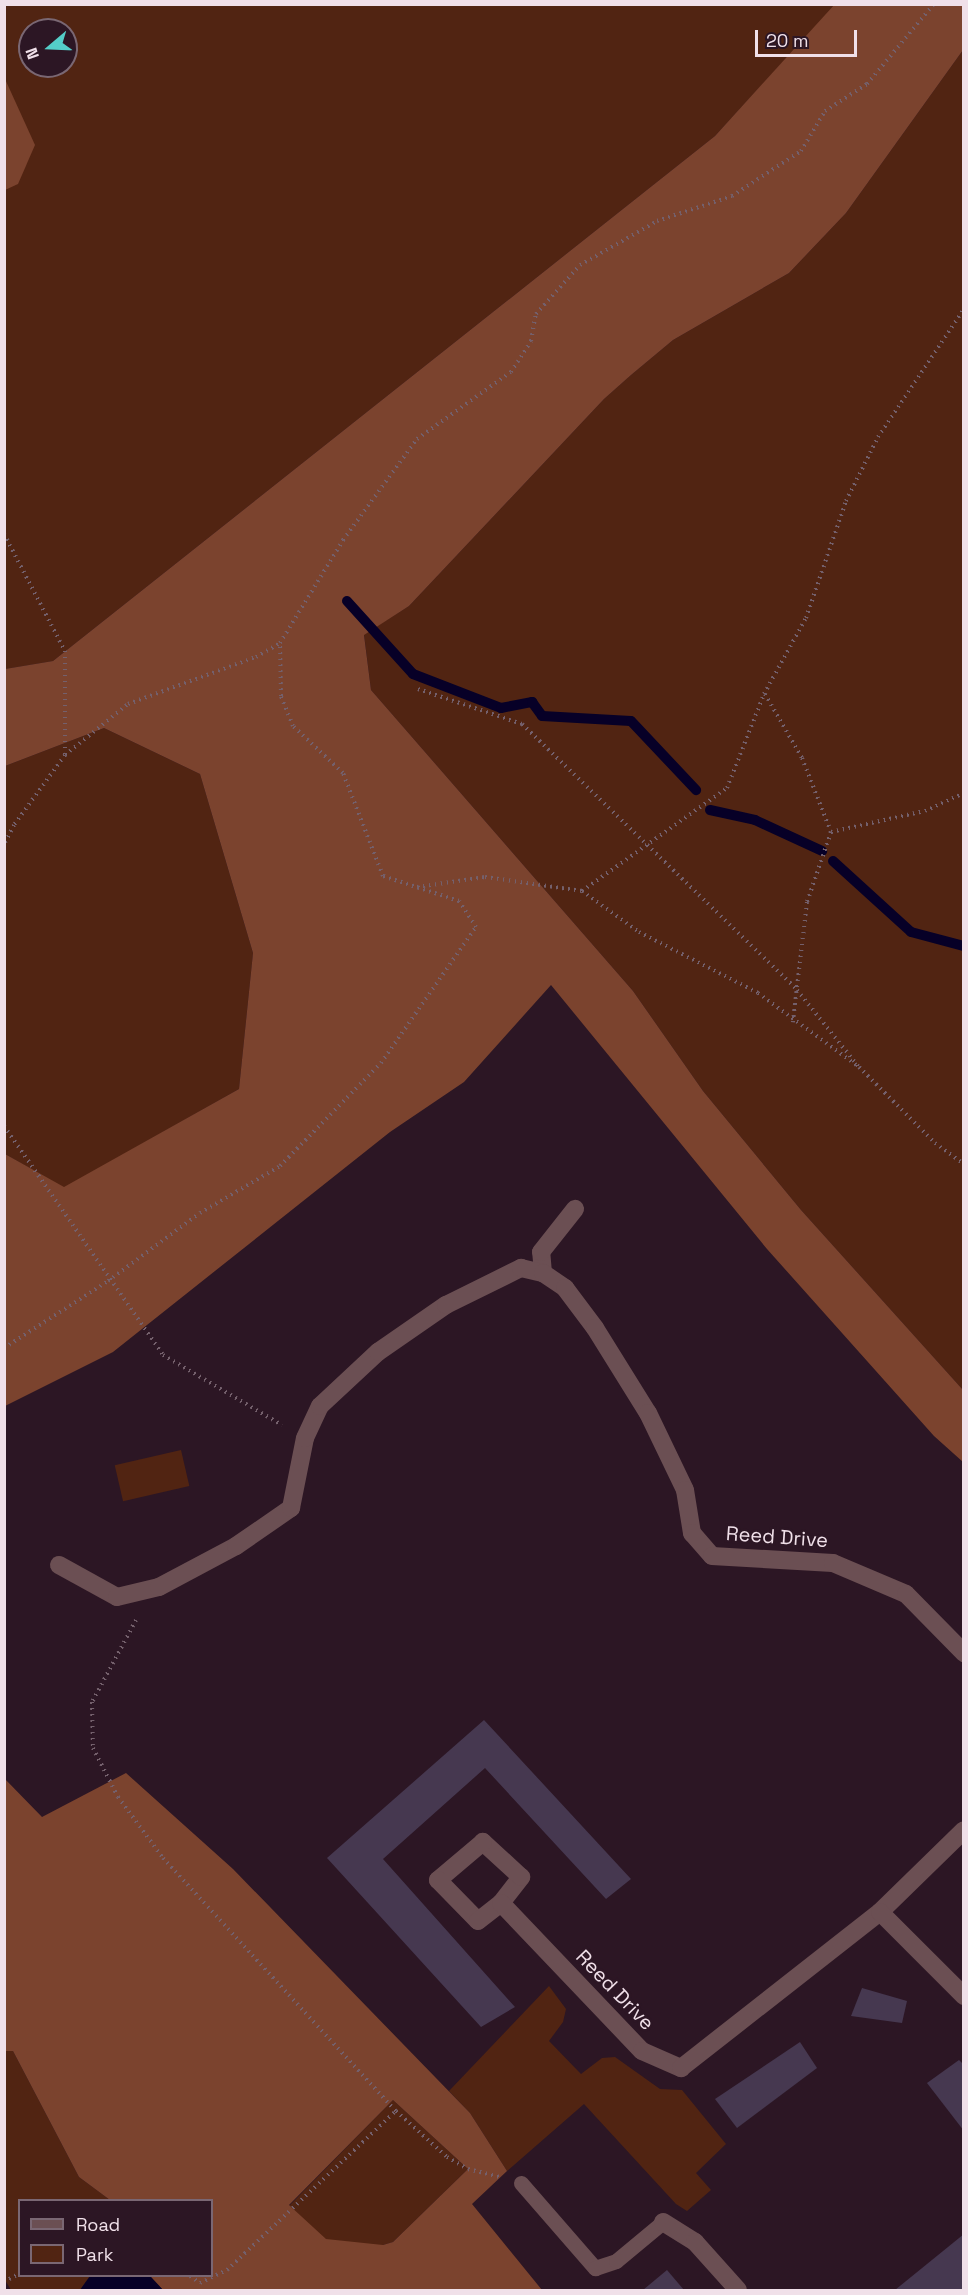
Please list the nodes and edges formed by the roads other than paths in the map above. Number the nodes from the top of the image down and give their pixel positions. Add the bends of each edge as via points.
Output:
1 (575, 1209) dead end
2 (543, 1273) junction
3 (59, 1565) dead end
4 (963, 1653) edge
5 (963, 1830) edge
6 (501, 1903) junction
7 (880, 1912) junction
8 (963, 1996) edge
9 (520, 2183) road end
10 (663, 2222) joint
11 (738, 2290) edge

1 - 2 street via 541,1252
2 - 3 street via 521,1268 495,1278 446,1305 378,1352 320,1406 305,1438 291,1508 236,1546 159,1587 117,1597
2 - 4 street, Reed Drive via 565,1288 648,1413 685,1490 692,1533 712,1556 833,1563 906,1594
5 - 7 street, Reed Drive
6 - 6 street via 478,1921 438,1880 483,1842 521,1877
6 - 7 street, Reed Drive via 642,2051 681,2068
7 - 8 street
9 - 10 lane via 595,2268 615,2261
10 - 11 street via 700,2247

